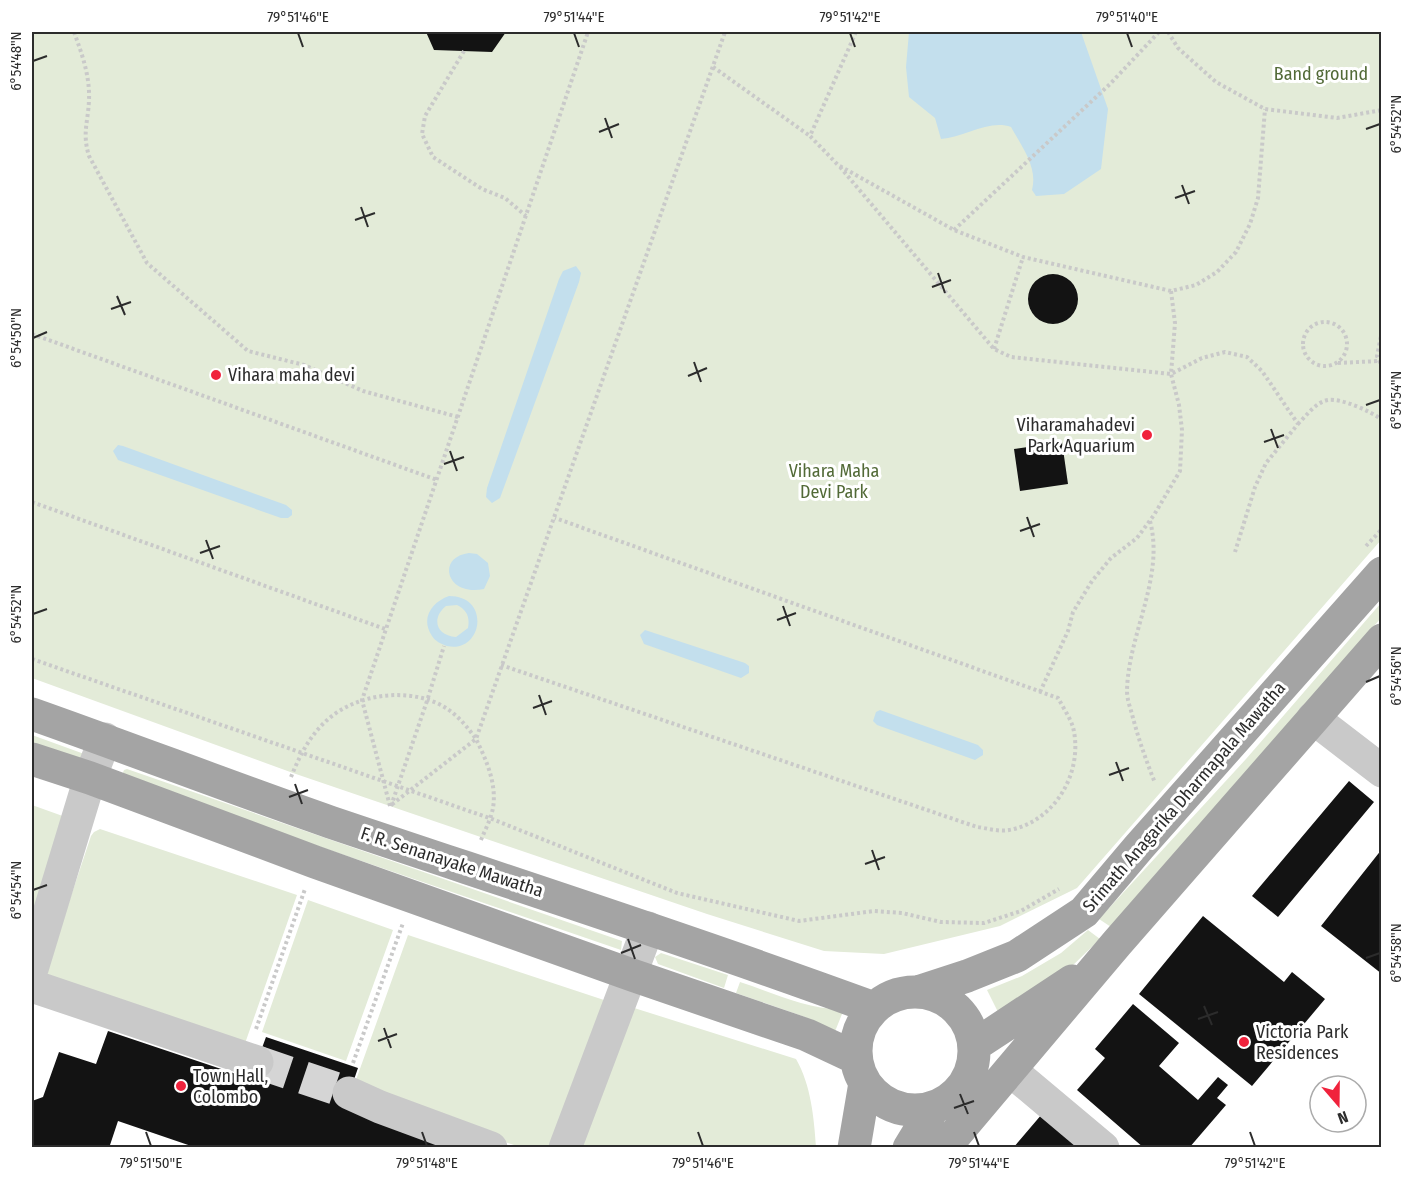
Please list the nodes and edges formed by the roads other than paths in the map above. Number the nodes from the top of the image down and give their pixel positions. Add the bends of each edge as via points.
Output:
1 (1371, 563) edge
2 (1382, 640) edge
3 (32, 714) edge
4 (1313, 718) junction
5 (105, 739) junction
6 (32, 759) edge
7 (1382, 771) edge
8 (90, 778) junction
9 (648, 928) junction
10 (1117, 943) junction
11 (32, 969) edge
12 (632, 975) junction
13 (32, 986) edge
14 (921, 991) junction
15 (874, 1008) junction
16 (975, 1045) junction
17 (251, 1060) tunnel mouth
18 (1010, 1070) junction
19 (860, 1071) junction
20 (351, 1079) tunnel mouth
21 (934, 1107) junction
22 (491, 1148) edge
23 (565, 1148) edge
24 (854, 1148) edge
25 (909, 1148) edge
26 (944, 1148) edge
27 (1103, 1148) edge

1 - 14 main road, Srimath Anagarika Dharmapala Mawatha via 1084,912 1017,956
2 - 4 main road
3 - 5 main road, F. R. Senanayake Mawatha
4 - 7 street
4 - 10 main road
5 - 8 street
5 - 9 main road, F. R. Senanayake Mawatha
6 - 8 main road
8 - 11 street
8 - 12 main road
9 - 12 street
9 - 15 main road, F. R. Senanayake Mawatha
10 - 16 main road via 1073,980
10 - 18 main road
12 - 19 main road via 807,1035
12 - 23 street
13 - 17 street
14 - 15 main road via 887,998
14 - 16 main road via 951,1003 963,1015
15 - 19 main road via 862,1023 856,1040
16 - 21 main road via 969,1076 961,1089
18 - 26 main road
18 - 27 street
19 - 21 main road via 878,1098 896,1107
19 - 24 main road
20 - 22 street via 380,1107
21 - 25 main road

